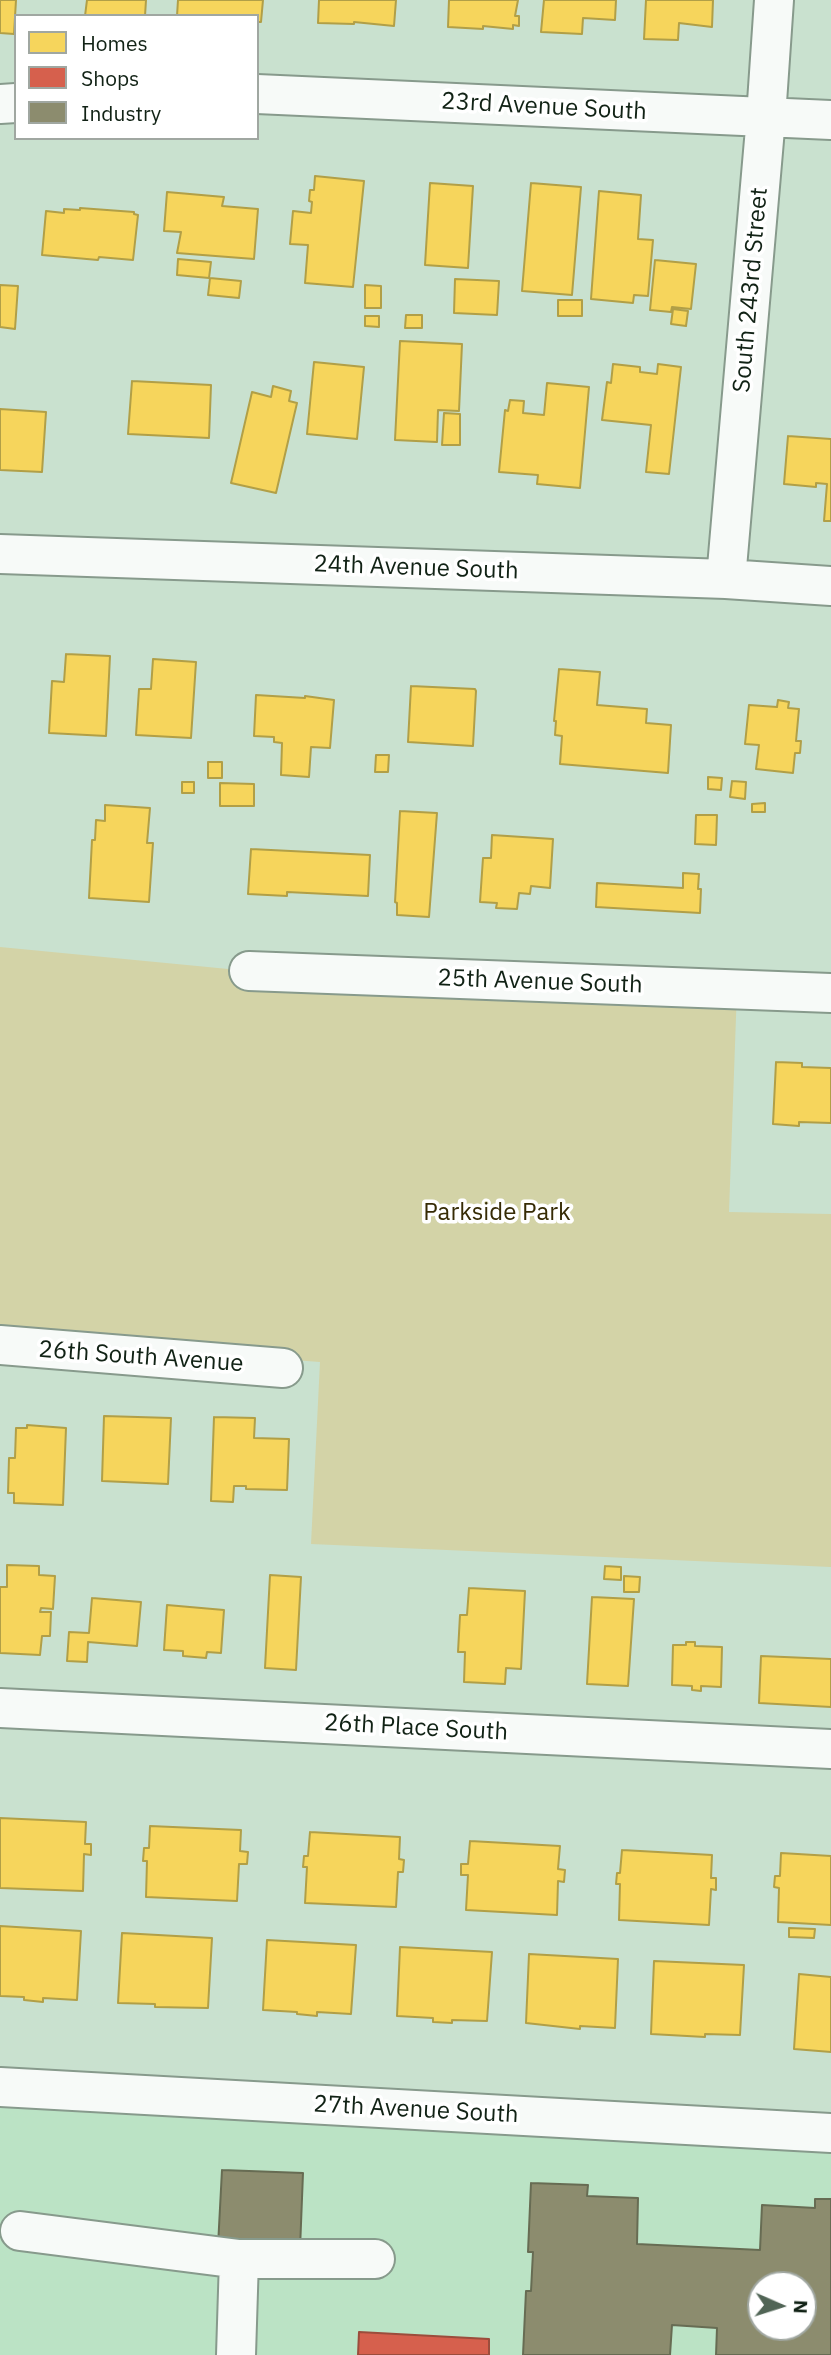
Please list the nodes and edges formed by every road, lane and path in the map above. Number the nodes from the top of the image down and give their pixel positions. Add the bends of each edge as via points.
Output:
1 (774, 0) edge
2 (259, 94) edge
3 (766, 117) junction
4 (831, 120) edge
5 (0, 554) edge
6 (726, 579) junction
7 (831, 586) edge
8 (249, 971) dead end
9 (831, 993) edge
10 (0, 1345) edge
11 (283, 1368) dead end
12 (0, 1708) edge
13 (831, 1749) edge
14 (0, 2087) edge
15 (831, 2133) edge
16 (20, 2231) dead end
17 (239, 2259) junction
18 (375, 2259) dead end
19 (236, 2355) edge

1 - 3 street, South 243rd Street
2 - 3 street, 23rd Avenue South
3 - 4 street, 23rd Avenue South
3 - 6 street, South 243rd Street
5 - 6 street, 24th Avenue South
6 - 7 street, 24th Avenue South
8 - 9 street, 25th Avenue South
10 - 11 street, 26th South Avenue
12 - 13 street, 26th Place South
14 - 15 street, 27th Avenue South
16 - 17 street
17 - 18 street
17 - 19 street

